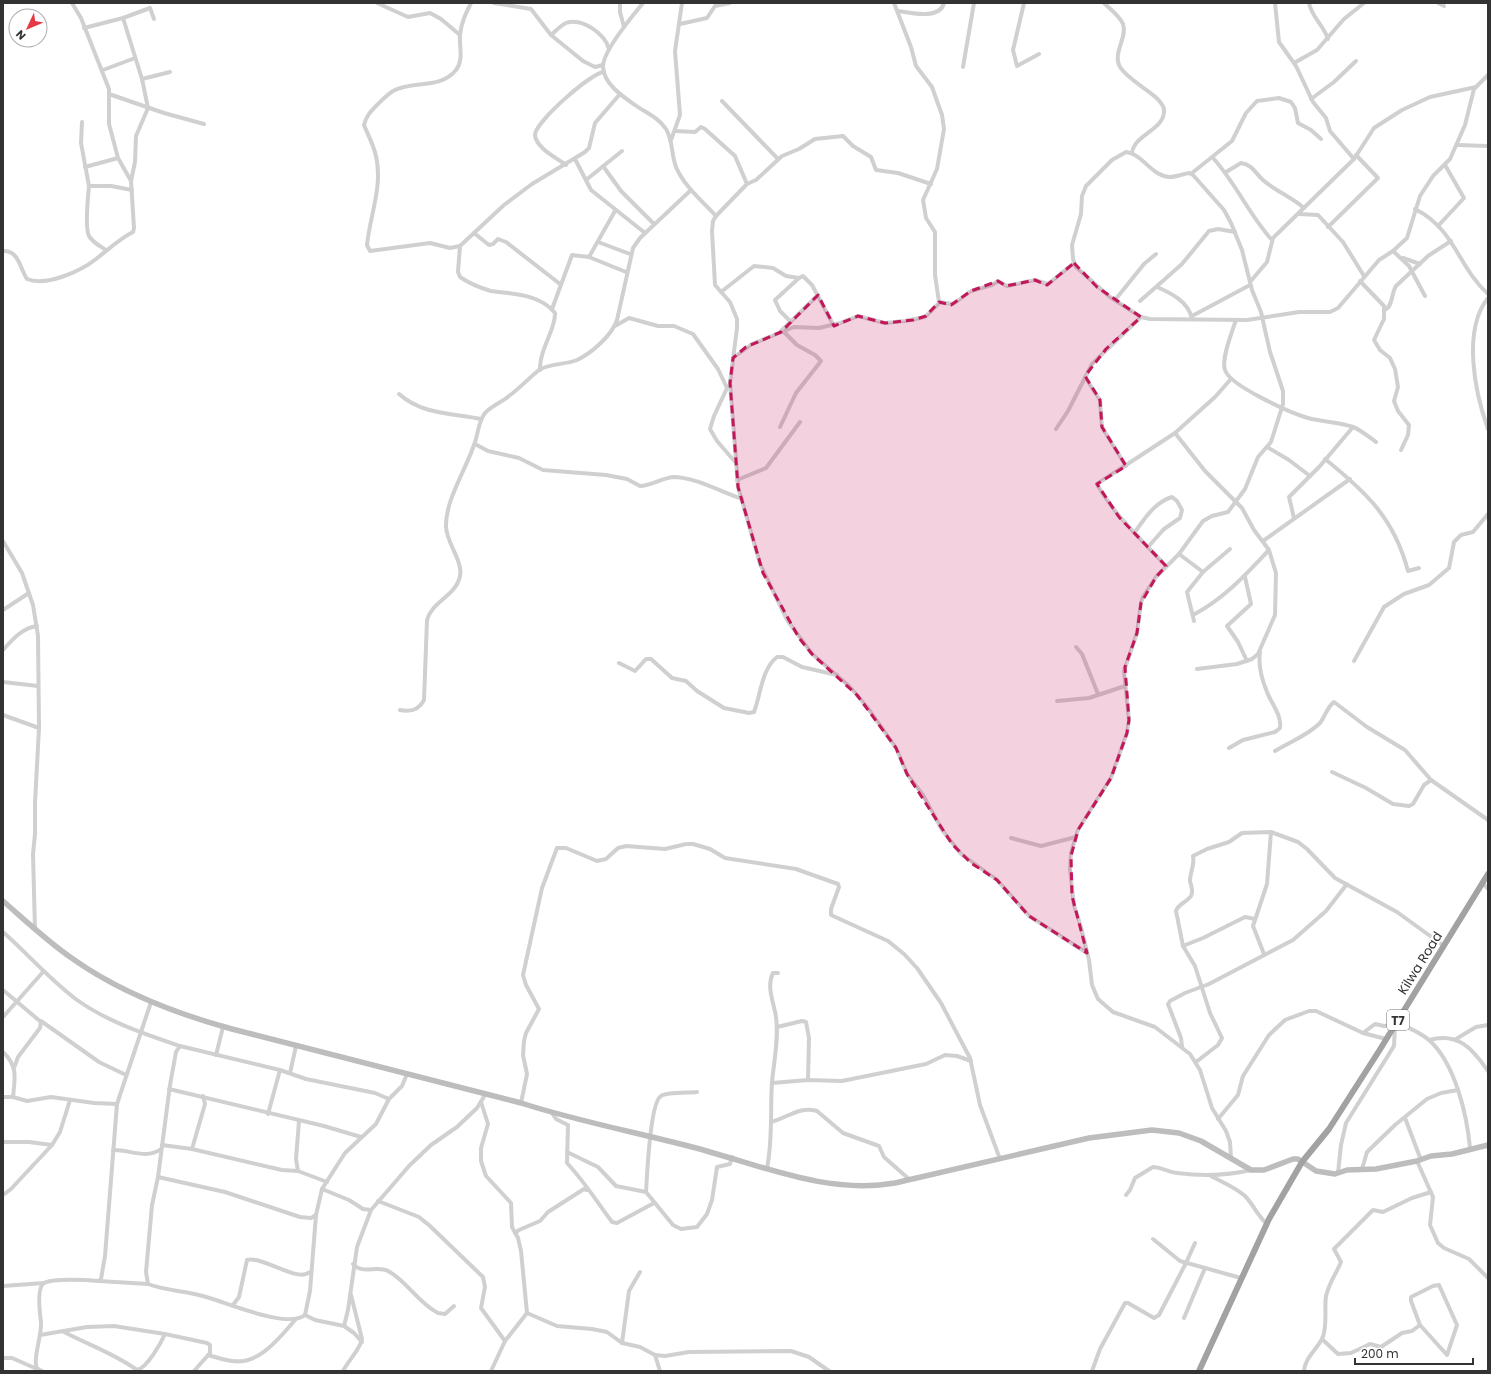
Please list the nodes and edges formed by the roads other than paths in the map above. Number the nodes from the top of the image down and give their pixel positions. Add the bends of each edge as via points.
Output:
1 (72, 3) edge
2 (377, 3) edge
3 (471, 3) edge
4 (494, 3) edge
5 (620, 3) edge
6 (643, 3) edge
7 (682, 3) edge
8 (730, 3) edge
9 (894, 3) edge
10 (944, 3) edge
11 (974, 3) edge
12 (1024, 3) edge
13 (1104, 3) edge
14 (1275, 3) edge
15 (1309, 3) edge
16 (1364, 3) edge
17 (1438, 3) edge
18 (1444, 6) dead end
19 (898, 12) junction
20 (123, 18) junction
21 (154, 19) dead end
22 (680, 24) junction
23 (624, 27) junction
24 (84, 28) junction
25 (460, 35) junction
26 (551, 35) junction
27 (1328, 39) junction
28 (609, 49) junction
29 (1039, 54) dead end
30 (135, 58) junction
31 (1356, 61) dead end
32 (1294, 63) junction
33 (602, 65) junction
34 (963, 67) dead end
35 (103, 70) junction
36 (170, 72) dead end
37 (604, 72) junction
38 (1488, 75) edge
39 (142, 79) junction
40 (1476, 87) junction
41 (109, 94) junction
42 (620, 94) junction
43 (1311, 99) junction
44 (722, 101) dead end
45 (148, 108) junction
46 (82, 122) dead end
47 (204, 124) dead end
48 (675, 131) junction
49 (1321, 139) dead end
50 (671, 141) junction
51 (1457, 145) junction
52 (1488, 146) edge
53 (622, 151) dead end
54 (1132, 153) junction
55 (1355, 157) junction
56 (118, 158) junction
57 (1212, 158) junction
58 (575, 159) junction
59 (778, 159) junction
60 (566, 165) junction
61 (1445, 165) junction
62 (603, 166) junction
63 (85, 168) junction
64 (1226, 172) junction
65 (1192, 173) junction
66 (586, 180) junction
67 (131, 181) junction
68 (747, 184) junction
69 (931, 184) junction
70 (89, 186) junction
71 (132, 190) junction
72 (690, 190) junction
73 (1304, 208) junction
74 (1415, 209) junction
75 (614, 211) junction
76 (1299, 214) junction
77 (716, 216) junction
78 (654, 224) junction
79 (1438, 226) junction
80 (1328, 227) junction
81 (1235, 232) junction
82 (474, 233) junction
83 (645, 233) junction
84 (1272, 240) junction
85 (1452, 241) junction
86 (598, 242) junction
87 (460, 246) junction
88 (106, 250) junction
89 (3, 251) edge
90 (1393, 251) junction
91 (630, 254) junction
92 (1156, 254) dead end
93 (589, 258) junction
94 (1402, 258) junction
95 (1074, 263) junction
96 (1420, 264) junction
97 (626, 272) junction
98 (1413, 272) junction
99 (1364, 276) junction
100 (799, 278) junction
101 (1360, 281) junction
102 (1250, 283) junction
103 (560, 284) junction
104 (1157, 287) junction
105 (721, 292) junction
106 (1488, 294) edge
107 (818, 295) junction
108 (1424, 296) dead end
109 (1488, 298) edge
110 (1115, 300) junction
111 (1140, 301) dead end
112 (939, 302) junction
113 (552, 309) junction
114 (1385, 310) junction
115 (1141, 317) junction
116 (1192, 318) junction
117 (1263, 318) junction
118 (1236, 320) junction
119 (791, 322) junction
120 (833, 324) junction
121 (615, 326) junction
122 (782, 332) junction
123 (733, 358) junction
124 (540, 370) junction
125 (1085, 376) junction
126 (1231, 379) junction
127 (730, 383) junction
128 (727, 388) junction
129 (400, 394) dead end
130 (1282, 407) junction
131 (481, 419) junction
132 (800, 422) dead end
133 (780, 427) dead end
134 (1352, 427) junction
135 (1056, 429) dead end
136 (1488, 429) edge
137 (1175, 433) junction
138 (1376, 442) dead end
139 (475, 444) junction
140 (1267, 447) junction
141 (1401, 450) dead end
142 (1325, 459) junction
143 (736, 463) junction
144 (1126, 466) junction
145 (1310, 476) junction
146 (1350, 478) junction
147 (737, 480) junction
148 (742, 499) junction
149 (1237, 501) junction
150 (1488, 514) edge
151 (1294, 518) junction
152 (1135, 532) junction
153 (3, 541) edge
154 (1263, 542) junction
155 (1148, 547) junction
156 (1230, 549) dead end
157 (1270, 550) junction
158 (1179, 554) junction
159 (1166, 566) junction
160 (1418, 568) dead end
161 (1203, 572) junction
162 (1245, 577) junction
163 (29, 593) junction
164 (3, 610) edge
165 (1193, 615) junction
166 (1194, 621) dead end
167 (37, 626) junction
168 (1076, 648) dead end
169 (3, 650) edge
170 (1260, 652) junction
171 (1247, 661) junction
172 (1354, 661) dead end
173 (619, 663) dead end
174 (1197, 669) dead end
175 (837, 675) junction
176 (3, 682) edge
177 (38, 686) junction
178 (1125, 686) junction
179 (1098, 694) junction
180 (1057, 701) dead end
181 (400, 710) dead end
182 (3, 715) edge
183 (39, 728) junction
184 (1229, 748) dead end
185 (1275, 750) dead end
186 (1332, 772) dead end
187 (1431, 780) junction
188 (1488, 820) edge
189 (1271, 832) junction
190 (1076, 837) junction
191 (1011, 838) dead end
192 (1488, 874) edge
193 (1482, 882) junction
194 (1347, 884) junction
195 (1488, 889) edge
196 (3, 901) edge
197 (1255, 919) junction
198 (35, 930) junction
199 (3, 932) edge
200 (1183, 946) junction
201 (1444, 946) junction
202 (1087, 953) junction
203 (1264, 954) junction
204 (43, 972) junction
205 (778, 973) dead end
206 (1201, 986) junction
207 (3, 990) edge
208 (16, 1001) junction
209 (151, 1002) junction
210 (3, 1017) edge
211 (41, 1020) junction
212 (1396, 1023) junction
213 (1488, 1025) edge
214 (223, 1027) junction
215 (777, 1027) junction
216 (140, 1032) junction
217 (1363, 1033) junction
218 (1386, 1039) junction
219 (1456, 1039) junction
220 (1429, 1040) junction
221 (180, 1046) junction
222 (296, 1046) junction
223 (1182, 1046) junction
224 (3, 1052) edge
225 (216, 1055) junction
226 (18, 1056) junction
227 (10, 1058) junction
228 (971, 1061) junction
229 (1196, 1062) junction
230 (14, 1068) junction
231 (280, 1070) junction
232 (1488, 1071) edge
233 (290, 1073) junction
234 (407, 1074) junction
235 (126, 1075) junction
236 (808, 1080) junction
237 (772, 1083) junction
238 (169, 1089) junction
239 (1458, 1090) junction
240 (697, 1092) dead end
241 (485, 1095) junction
242 (203, 1096) junction
243 (3, 1097) edge
244 (13, 1097) junction
245 (211, 1098) junction
246 (389, 1099) junction
247 (70, 1100) junction
248 (481, 1102) junction
249 (521, 1103) junction
250 (117, 1104) junction
251 (205, 1104) junction
252 (552, 1113) junction
253 (268, 1114) junction
254 (1405, 1118) junction
255 (1218, 1119) junction
256 (299, 1121) junction
257 (771, 1122) junction
258 (650, 1136) junction
259 (361, 1137) junction
260 (3, 1142) edge
261 (1488, 1144) edge
262 (52, 1145) junction
263 (161, 1147) junction
264 (1470, 1148) junction
265 (192, 1149) junction
266 (113, 1150) junction
267 (567, 1152) junction
268 (732, 1157) junction
269 (1231, 1158) junction
270 (1000, 1159) junction
271 (1419, 1161) junction
272 (1302, 1162) junction
273 (767, 1168) junction
274 (1362, 1169) junction
275 (1250, 1170) junction
276 (298, 1171) junction
277 (1338, 1173) junction
278 (1211, 1176) junction
279 (158, 1177) junction
280 (910, 1180) junction
281 (327, 1182) junction
282 (322, 1189) junction
283 (587, 1190) junction
284 (646, 1192) junction
285 (1431, 1192) junction
286 (3, 1194) edge
287 (1126, 1195) dead end
288 (378, 1201) junction
289 (654, 1204) junction
290 (363, 1209) junction
291 (371, 1210) junction
292 (316, 1215) junction
293 (367, 1220) junction
294 (1266, 1224) junction
295 (515, 1233) junction
296 (1153, 1239) dead end
297 (1195, 1243) dead end
298 (1186, 1263) junction
299 (353, 1264) junction
300 (1205, 1268) junction
301 (310, 1272) junction
302 (640, 1272) dead end
303 (1241, 1278) junction
304 (1488, 1278) edge
305 (99, 1281) junction
306 (44, 1283) junction
307 (148, 1284) junction
308 (3, 1286) edge
309 (350, 1293) junction
310 (233, 1305) junction
311 (454, 1306) dead end
312 (527, 1313) junction
313 (305, 1315) junction
314 (1184, 1318) dead end
315 (296, 1319) junction
316 (1420, 1325) junction
317 (344, 1326) junction
318 (64, 1332) junction
319 (165, 1334) junction
320 (40, 1335) junction
321 (1322, 1339) junction
322 (362, 1342) junction
323 (505, 1342) junction
324 (622, 1343) junction
325 (208, 1355) junction
326 (655, 1355) junction
327 (3, 1358) edge
328 (40, 1370) edge
329 (194, 1371) edge
330 (343, 1371) edge
331 (490, 1371) edge
332 (660, 1371) edge
333 (829, 1371) edge
334 (1092, 1371) edge
335 (1199, 1371) edge
336 (1304, 1371) edge

1 - 24 street via 78,10
2 - 25 street via 408,17 430,13
3 - 25 street via 464,17
4 - 26 street via 532,9
5 - 23 street
6 - 23 street
7 - 22 street
8 - 22 street via 715,6 706,18
9 - 19 street
10 - 19 street via 943,7 930,14
11 - 34 street
12 - 29 street via 1013,50 1017,66
13 - 54 street via 1123,26 1118,54 1120,67 1130,79 1158,99 1164,109 1163,119 1135,144
14 - 32 street via 1278,39
15 - 27 street
16 - 27 street via 1344,19
17 - 18 street
19 - 69 street via 916,66 932,87 943,120 944,132 939,160
20 - 21 street via 150,8
20 - 24 street
20 - 30 street
22 - 48 street via 675,51 680,114
23 - 28 street
24 - 35 street
25 - 87 street via 459,65 452,74 429,84 394,91 368,114 364,125 375,152 378,172 378,192 368,249 374,252 430,243 450,248
26 - 28 street via 565,24 580,22 598,33 606,41
26 - 33 street via 583,61 595,67
27 - 32 street via 1314,52
28 - 33 street
30 - 35 street
30 - 39 street
31 - 43 street
32 - 43 street
33 - 37 street
35 - 41 street
36 - 39 street
37 - 42 street via 610,84
37 - 60 street via 594,74 573,92 545,118 536,132 535,136 540,145
38 - 40 street
39 - 45 street
40 - 51 street
40 - 55 street via 1430,97 1402,110 1374,128
41 - 45 street
41 - 56 street via 109,124
42 - 50 street via 658,119
42 - 58 street via 595,123 589,148
43 - 55 street via 1326,118 1330,131
44 - 59 street
45 - 47 street
45 - 67 street via 136,136
46 - 63 street via 81,143
48 - 50 street
48 - 68 street via 694,132 702,127 705,129 735,156
49 - 57 street via 1298,123 1291,102 1272,98 1257,101 1253,105 1235,137
50 - 72 street via 676,167
51 - 52 street
51 - 61 street
53 - 62 street
54 - 65 street via 1166,176
54 - 95 street via 1124,152 1112,160 1085,189 1072,245
55 - 73 street
55 - 80 street via 1378,178
56 - 63 street
56 - 67 street
57 - 64 street
57 - 65 street
58 - 60 street
58 - 66 street
59 - 68 street via 756,180
59 - 69 street via 815,139 841,136 872,158 876,170 898,173
60 - 82 street via 532,184 504,205
61 - 74 street via 1428,183
61 - 79 street via 1464,198
62 - 66 street
62 - 78 street via 621,192
63 - 70 street
64 - 73 street via 1243,163
64 - 84 street via 1254,218
65 - 81 street via 1224,210
66 - 75 street via 592,190
67 - 71 street
68 - 77 street
69 - 112 street via 923,202 926,218 935,232 934,275
70 - 71 street via 111,186
70 - 88 street via 89,236
71 - 88 street via 133,232
72 - 77 street
72 - 78 street
73 - 76 street
74 - 79 street via 1430,217
74 - 90 street via 1407,238
75 - 83 street
75 - 86 street
76 - 80 street via 1316,214
76 - 84 street
77 - 105 street via 712,231 715,284
78 - 83 street
79 - 85 street
80 - 99 street via 1343,242
81 - 102 street
81 - 104 street via 1218,229 1209,231 1182,264
82 - 87 street
82 - 103 street via 489,245 498,239 506,242
83 - 91 street
84 - 102 street via 1267,262
85 - 96 street
85 - 106 street via 1475,280
86 - 91 street
86 - 93 street
87 - 113 street via 460,277 487,289 525,296
88 - 89 street via 96,260 58,279 32,281 28,279 13,253
90 - 94 street
90 - 99 street via 1382,257
91 - 97 street
92 - 110 street via 1144,264
93 - 97 street
93 - 103 street via 572,256
94 - 96 street
94 - 98 street
95 - 110 street via 1097,287
95 - 112 street via 1048,284 1035,280 1007,286 998,281 991,286 971,291 953,304
96 - 98 street
97 - 121 street
98 - 108 street
98 - 114 street via 1396,286 1389,307
99 - 101 street
100 - 105 street via 786,276 773,268 754,266
100 - 107 street via 806,277
100 - 119 street via 775,300
101 - 114 street via 1380,300
101 - 117 street via 1332,312 1299,312
102 - 116 street
102 - 117 street
103 - 113 street
104 - 111 street
104 - 116 street via 1177,297
105 - 123 street via 730,302 736,319
107 - 119 street
107 - 120 street
109 - 136 street via 1476,321 1473,341 1479,398
110 - 115 street
112 - 120 street via 925,317 913,320 885,323 858,316
113 - 124 street via 555,316 541,355
114 - 141 street via 1382,326 1374,340 1380,350 1390,358 1397,373 1398,387 1394,401 1409,425 1408,435
115 - 116 street
115 - 125 street via 1106,349
116 - 118 street
117 - 118 street
117 - 130 street via 1270,352 1283,388
118 - 126 street via 1224,362 1225,371
119 - 122 street
120 - 122 street via 819,328 794,327
121 - 124 street via 577,360
121 - 128 street via 629,318 658,326 674,326 693,334 718,369
122 - 123 street via 746,347
122 - 133 street via 821,361 796,393
123 - 127 street
124 - 131 street via 488,410
125 - 135 street
125 - 144 street via 1100,400 1102,427
126 - 130 street
126 - 137 street
127 - 128 street
127 - 143 street
128 - 143 street via 710,429
129 - 131 street via 420,408 435,413
130 - 134 street via 1307,417
130 - 140 street via 1272,441
131 - 139 street
132 - 147 street via 766,468
134 - 138 street
134 - 142 street
137 - 144 street
137 - 149 street via 1205,471
139 - 148 street via 488,451 518,458 543,470 606,475 626,479 640,486 670,478 682,478
139 - 181 street via 455,490 446,519 450,547 460,567 458,583 429,613 424,700 419,709
140 - 145 street
140 - 149 street via 1258,457
142 - 145 street
142 - 146 street
143 - 147 street
144 - 152 street via 1097,484 1107,502
145 - 151 street via 1289,497
146 - 151 street
146 - 160 street via 1392,528 1402,549 1408,571
147 - 148 street
148 - 175 street via 760,564 787,620 812,654
149 - 154 street
149 - 158 street via 1228,512 1203,521
150 - 172 street via 1473,532 1461,535 1454,542 1449,568 1429,585 1404,594 1383,609
151 - 154 street
152 - 155 street
152 - 155 street via 1165,499 1172,497 1177,501 1182,510 1180,518 1164,528
153 - 163 street via 22,573
154 - 157 street
155 - 159 street
156 - 161 street
157 - 162 street
157 - 170 street via 1276,574 1276,608
158 - 159 street
158 - 161 street
159 - 178 street via 1156,577 1141,603 1137,633 1125,667
161 - 165 street via 1188,589
162 - 165 street via 1216,602
162 - 171 street via 1251,604 1227,626
163 - 164 street
163 - 167 street
165 - 166 street
167 - 169 street via 19,634
167 - 177 street via 40,668
168 - 179 street via 1082,654
170 - 171 street
170 - 184 street via 1259,662 1266,691 1279,717 1280,728 1275,732 1243,740
171 - 174 street via 1226,667
173 - 175 street via 635,671 646,658 651,659 672,678 686,681 724,708 749,713 754,712 761,684 777,657 783,657 802,667
175 - 202 street via 867,707 896,748 906,774 923,795 942,830 960,854 997,880 1029,916
176 - 177 street
177 - 183 street
178 - 179 street
178 - 190 street via 1129,720 1127,733 1111,778
179 - 180 street via 1078,700
182 - 183 street
183 - 198 street via 33,854
185 - 187 street via 1294,742 1315,727 1334,702 1408,753
186 - 187 street via 1393,804 1403,806 1413,804 1424,785
187 - 188 street
189 - 194 street via 1307,848 1335,878
189 - 197 street via 1267,884
189 - 200 street via 1242,833 1229,842 1194,855 1190,878 1193,892 1176,911
190 - 191 street via 1041,846
190 - 202 street via 1070,860 1072,896
192 - 193 highway, Kilwa Road / T7
193 - 195 street
193 - 201 highway, Kilwa Road / T7
194 - 201 street via 1397,912
194 - 203 street via 1317,921 1293,940
196 - 198 main road
197 - 200 street via 1245,917
197 - 203 street via 1253,930
198 - 209 main road via 92,971
199 - 204 street
200 - 206 street via 1195,966
201 - 212 highway, Kilwa Road / T7
202 - 223 street via 1095,994 1106,1007 1122,1016 1144,1021
203 - 206 street
204 - 208 street
204 - 216 street via 87,1007
205 - 215 street via 773,973 770,978 770,994
206 - 223 street via 1185,992 1168,1004
206 - 229 street via 1222,1038 1218,1046
207 - 208 street
208 - 210 street
208 - 211 street via 24,1010
209 - 214 main road
209 - 216 street
211 - 226 street via 40,1028
211 - 235 street via 99,1062
212 - 217 street via 1384,1026 1375,1024
212 - 218 highway, Kilwa Road / T7
212 - 220 street
212 - 277 street via 1394,1046 1346,1123
213 - 219 street via 1476,1027
214 - 222 main road
214 - 225 street
215 - 236 street via 806,1022 809,1038
215 - 237 street
216 - 221 street
216 - 235 street
217 - 218 street
217 - 255 street via 1316,1011 1285,1020 1264,1041 1243,1076 1238,1095
218 - 272 highway, Kilwa Road / T7 via 1329,1129
219 - 220 street via 1445,1037
219 - 232 street via 1474,1052
220 - 239 street via 1445,1060
221 - 225 street
221 - 238 street via 176,1052
222 - 233 street
222 - 234 main road
223 - 229 street
224 - 227 street
225 - 231 street
226 - 227 street
226 - 230 street
227 - 230 street
228 - 236 street via 945,1055 926,1064 842,1081
228 - 249 street via 941,1003 904,954 888,941 831,915 838,884 796,868 725,858 710,849 694,844 665,848 626,846 618,848 606,859 597,861 566,848 558,848 542,888 523,975 539,1009 524,1041 523,1055 527,1079
228 - 270 street via 980,1105
229 - 255 street via 1209,1102
230 - 244 street
231 - 233 street
231 - 253 street
233 - 246 street
234 - 241 main road
234 - 246 street via 402,1086
235 - 250 street
236 - 237 street
237 - 257 street
238 - 242 street
238 - 263 street
239 - 254 street via 1427,1099
239 - 264 street
240 - 258 street via 660,1096
241 - 248 street
241 - 249 main road
242 - 245 street
242 - 251 street
243 - 244 street
244 - 247 street via 27,1101 51,1097
245 - 251 street
245 - 253 street
246 - 259 street via 376,1124
247 - 250 street
247 - 262 street via 60,1132
248 - 288 street via 456,1127 431,1145 409,1166
248 - 295 street via 488,1124 480,1148 484,1170 489,1180 511,1203 512,1227
249 - 252 main road
250 - 266 street
251 - 265 street
252 - 258 main road
252 - 267 street via 556,1119 568,1125
253 - 256 street
254 - 271 street
254 - 274 street via 1373,1144 1367,1152
255 - 269 street via 1230,1142
256 - 259 street
256 - 276 street via 296,1159
257 - 273 street via 771,1151
257 - 280 street via 781,1120 794,1112 817,1111 843,1133 879,1146 884,1157
258 - 268 main road
258 - 284 street
259 - 281 street via 345,1153
260 - 262 street
261 - 264 main road
262 - 286 street via 11,1190
263 - 265 street
263 - 266 street via 154,1153 140,1154
263 - 279 street
264 - 271 main road
265 - 276 street via 282,1170
266 - 305 street via 105,1256
267 - 283 street via 567,1163 584,1182
267 - 284 street via 598,1167 616,1186
268 - 273 main road
268 - 289 street via 730,1164 717,1167 712,1200 699,1226 677,1228
269 - 270 main road via 1201,1141 1162,1130 1089,1138
269 - 275 main road
270 - 280 main road
271 - 274 main road
271 - 285 street
272 - 275 main road via 1293,1159 1264,1170
272 - 277 main road via 1324,1173
272 - 294 highway, T7
273 - 280 main road via 805,1179 857,1187 873,1187
274 - 277 main road
275 - 278 street
276 - 281 street
278 - 287 street via 1175,1173 1158,1167 1150,1168 1135,1178
278 - 294 street via 1246,1196
279 - 292 street via 225,1192 300,1217 309,1218
279 - 307 street via 152,1205 146,1272
281 - 282 street
282 - 290 street
282 - 292 street
283 - 289 street via 614,1222
283 - 295 street via 572,1195 540,1221
284 - 289 street
285 - 304 street via 1433,1205 1430,1225 1438,1243 1469,1259
285 - 321 street via 1383,1212 1373,1210 1334,1249 1341,1262 1326,1296
288 - 291 street
288 - 323 street via 419,1217 483,1277 485,1287 481,1308
290 - 291 street
290 - 293 street
291 - 293 street
292 - 301 street
293 - 299 street
294 - 303 highway, T7
295 - 312 street via 521,1251
296 - 298 street via 1174,1257
297 - 298 street
298 - 300 street
298 - 334 street via 1166,1304 1156,1317 1146,1315 1125,1303 1100,1349
299 - 309 street
299 - 311 street via 359,1269 382,1269 394,1274 438,1313 445,1314
300 - 303 street
300 - 314 street
301 - 310 street via 302,1276 260,1261 247,1260 239,1297
301 - 313 street
302 - 324 street via 629,1291
303 - 335 highway, T7
305 - 306 street
305 - 307 street
306 - 308 street
306 - 320 street via 39,1295
307 - 310 street via 201,1295
309 - 317 street
309 - 322 street
310 - 315 street via 272,1317
312 - 323 street
312 - 324 street via 557,1326 607,1332
313 - 315 street
313 - 317 street via 315,1320
315 - 325 street via 268,1348 250,1359 232,1361
316 - 316 street via 1411,1297 1439,1285 1457,1325 1447,1355
316 - 321 street via 1412,1331 1402,1333 1382,1347 1370,1344 1346,1354 1338,1354
317 - 322 street
318 - 319 street via 106,1326
318 - 319 street via 138,1370 158,1348
318 - 320 street
319 - 325 street via 207,1343 210,1345
320 - 328 street via 35,1364
321 - 336 street via 1306,1363
322 - 330 street
323 - 331 street
324 - 326 street
325 - 329 street
326 - 332 street
326 - 333 street via 689,1352 791,1352 809,1357
327 - 328 street via 12,1358

